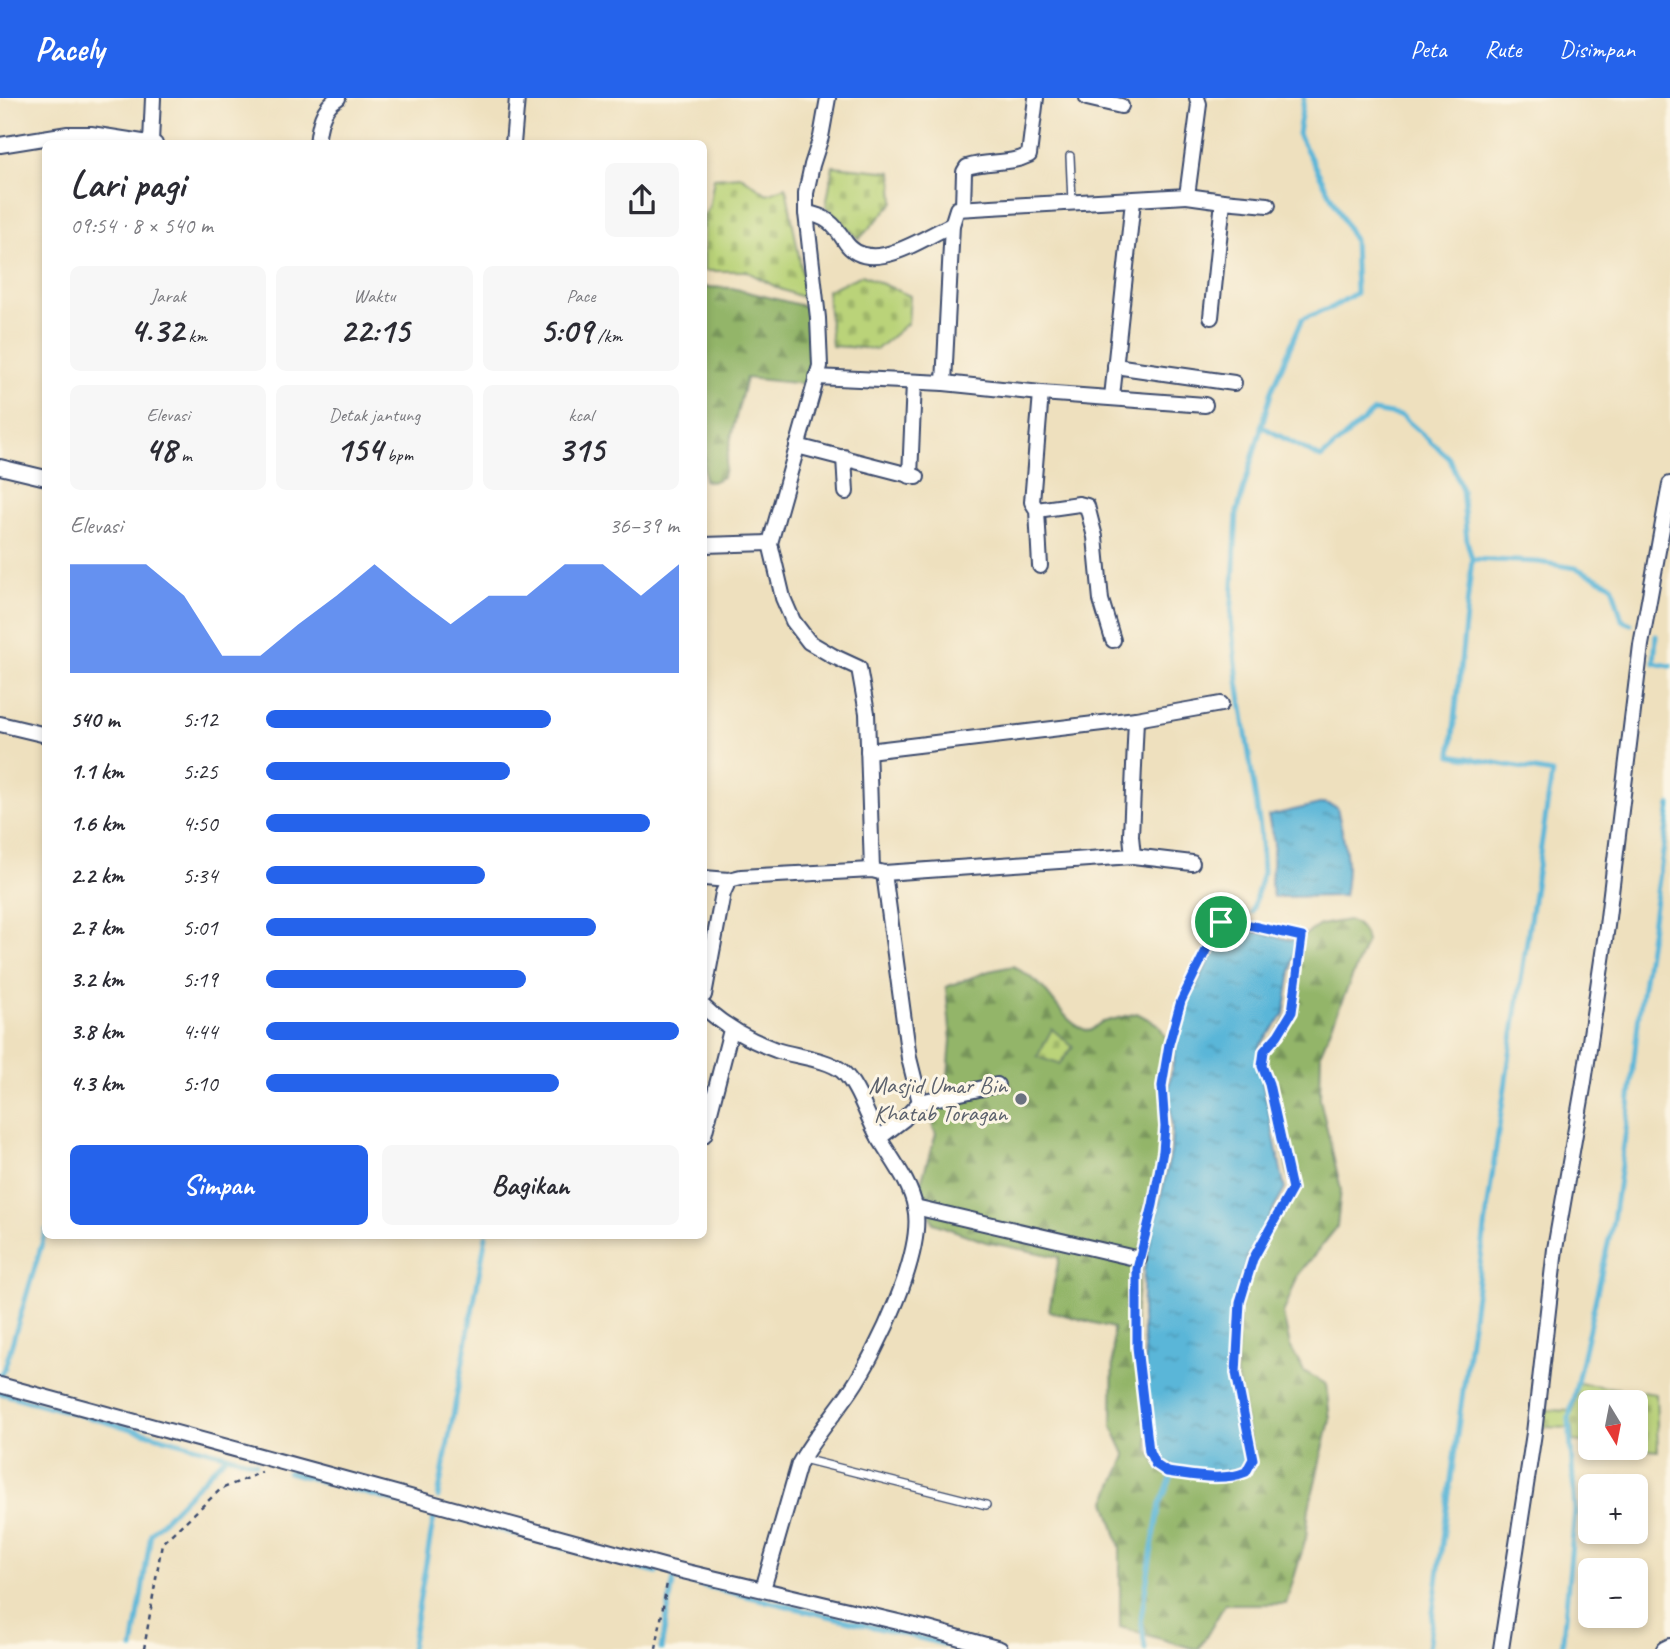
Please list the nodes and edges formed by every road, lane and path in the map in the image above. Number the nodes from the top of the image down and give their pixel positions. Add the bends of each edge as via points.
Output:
1 (153, 98) edge
2 (338, 98) edge
3 (517, 98) edge
4 (828, 98) edge
5 (1036, 98) edge
6 (1087, 98) edge
7 (1196, 98) edge
8 (1121, 106) dead end
9 (125, 140) edge
10 (153, 140) edge
11 (318, 140) edge
12 (513, 140) edge
13 (0, 145) edge
14 (1070, 156) dead end
15 (1187, 197) junction
16 (1133, 201) junction
17 (1223, 201) junction
18 (1072, 203) junction
19 (1268, 205) dead end
20 (963, 207) junction
21 (806, 213) junction
22 (952, 225) junction
23 (1211, 317) dead end
24 (1115, 366) junction
25 (816, 377) junction
26 (914, 383) junction
27 (944, 383) junction
28 (1234, 383) dead end
29 (1041, 393) junction
30 (1112, 397) junction
31 (1205, 405) dead end
32 (797, 446) junction
33 (844, 457) junction
34 (0, 467) edge
35 (42, 477) edge
36 (1670, 484) edge
37 (846, 492) dead end
38 (1037, 510) junction
39 (770, 543) junction
40 (707, 545) edge
41 (1040, 566) dead end
42 (1113, 640) dead end
43 (1221, 705) dead end
44 (1136, 719) junction
45 (0, 724) edge
46 (42, 734) edge
47 (868, 751) junction
48 (1133, 856) junction
49 (1192, 863) dead end
50 (878, 872) junction
51 (707, 878) edge
52 (729, 880) junction
53 (707, 979) edge
54 (707, 1010) edge
55 (731, 1030) junction
56 (997, 1085) dead end
57 (920, 1102) junction
58 (707, 1123) edge
59 (879, 1138) junction
60 (915, 1207) junction
61 (1139, 1259) junction
62 (0, 1385) edge
63 (802, 1459) junction
64 (284, 1462) junction
65 (986, 1505) dead end
66 (670, 1568) junction
67 (763, 1589) junction
68 (1670, 1646) edge
69 (144, 1649) edge
70 (656, 1649) edge
71 (1000, 1649) edge
72 (1501, 1649) edge
73 (1664, 1649) edge

1 - 10 street
2 - 11 street via 323,113
3 - 12 street
4 - 21 street via 811,165
5 - 20 street via 1029,155 967,167
6 - 8 street
7 - 15 street
9 - 13 street via 68,134
14 - 18 lane
15 - 16 street
15 - 17 street
16 - 18 street
16 - 24 street
17 - 19 street
17 - 23 street
18 - 20 street
20 - 22 street via 955,211
21 - 22 street via 831,221 853,251 867,257 890,254
21 - 25 street via 818,318 820,366
22 - 27 street
24 - 28 street
24 - 30 street
25 - 26 street
25 - 32 street
26 - 27 street
26 - 33 street via 913,477
27 - 29 street
29 - 30 street
29 - 38 street via 1032,502
30 - 31 street
32 - 33 street
32 - 39 street
33 - 37 street
34 - 35 street
36 - 72 street via 1641,645 1607,926 1555,1249 1534,1433
38 - 41 street
38 - 42 street via 1087,506 1101,600
39 - 40 street
39 - 47 street via 793,621 808,642 859,668
43 - 44 street
44 - 47 street
44 - 48 street
45 - 46 street
47 - 50 street
48 - 49 street
48 - 50 street
50 - 52 street
50 - 57 street
51 - 52 street
52 - 53 street
54 - 55 street
55 - 58 street
55 - 59 street via 776,1050 840,1069
56 - 57 street
57 - 59 street
59 - 60 street
60 - 61 street
60 - 63 street via 911,1255 891,1316 852,1388
61 - 61 lane via 1163,1151 1162,1086 1169,1044 1181,1001 1214,935 1227,920 1302,937 1292,1012 1264,1051 1262,1066 1292,1189 1253,1259 1240,1302 1236,1373 1253,1459 1246,1472 1233,1477 1183,1474 1155,1464 1141,1393 1135,1315
62 - 64 street
63 - 65 lane
63 - 67 street
64 - 66 street
64 - 69 path via 221,1489 162,1543
66 - 67 street
66 - 70 path
67 - 71 street
68 - 73 street

